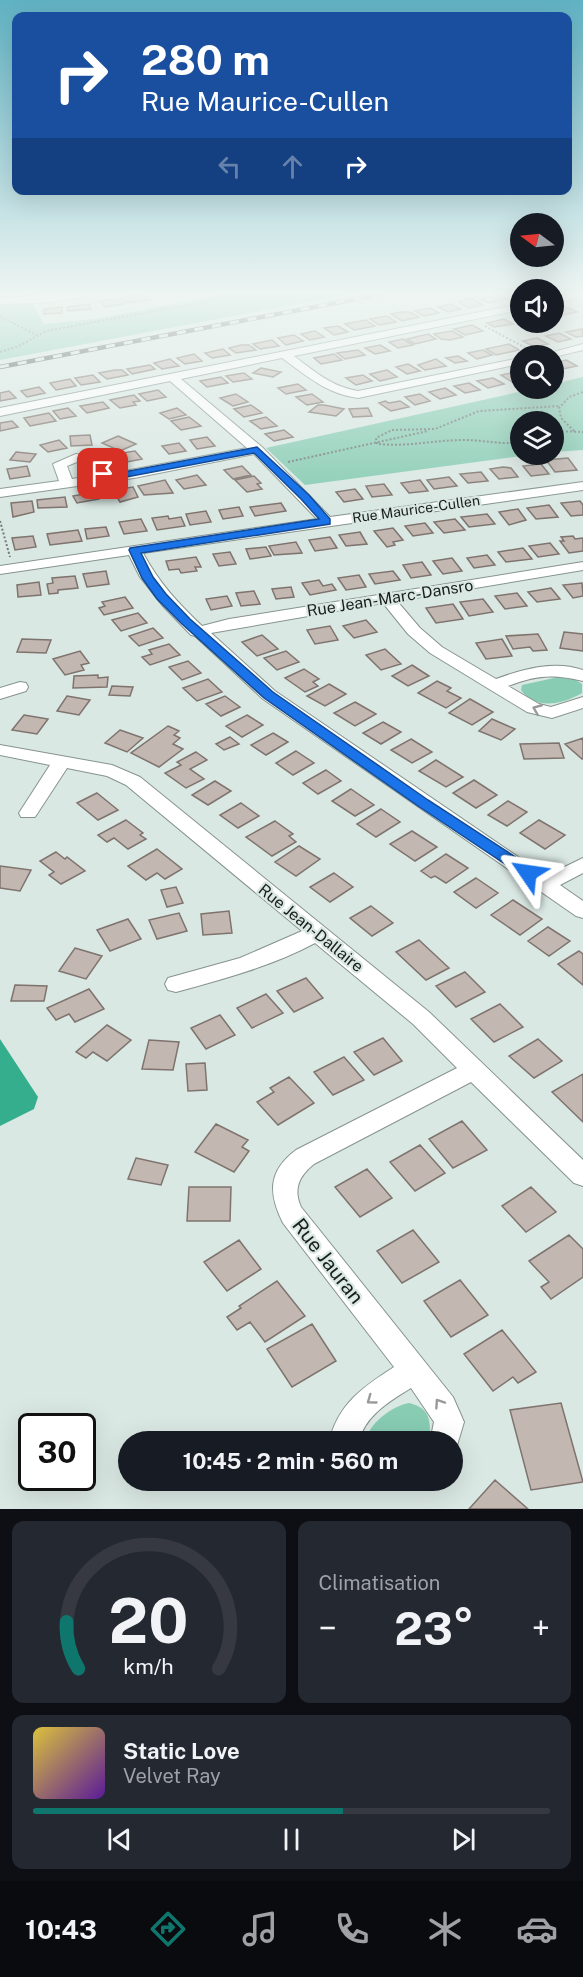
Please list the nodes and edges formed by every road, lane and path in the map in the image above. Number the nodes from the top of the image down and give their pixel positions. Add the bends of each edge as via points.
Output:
1 (237, 364) edge
2 (298, 364) edge
3 (503, 364) edge
4 (172, 377) junction
5 (583, 392) edge
6 (560, 406) junction
7 (0, 412) edge
8 (435, 429) junction
9 (564, 431) edge
10 (574, 431) junction
11 (583, 432) edge
12 (510, 443) edge
13 (377, 444) junction
14 (257, 450) junction
15 (282, 463) dead end
16 (105, 478) junction
17 (67, 484) junction
18 (583, 486) edge
19 (0, 493) edge
20 (0, 521) edge
21 (326, 522) junction
22 (134, 550) junction
23 (6, 566) edge
24 (583, 566) edge
25 (387, 599) junction
26 (197, 632) junction
27 (583, 676) edge
28 (495, 686) junction
29 (20, 687) dead end
30 (0, 694) edge
31 (583, 702) edge
32 (0, 750) edge
33 (62, 761) junction
34 (28, 813) dead end
35 (583, 865) edge
36 (546, 884) junction
37 (583, 911) edge
38 (316, 933) junction
39 (176, 984) dead end
40 (475, 1069) junction
41 (583, 1176) edge
42 (413, 1370) junction
43 (345, 1431) edge
44 (447, 1431) edge

1 - 4 street
2 - 3 street via 336,391 355,395
4 - 7 street
4 - 14 street
5 - 6 path via 568,397
6 - 8 path via 479,411
6 - 10 path via 559,416
8 - 13 path
8 - 13 path via 389,431 376,438
9 - 10 path
10 - 11 path
12 - 13 path via 460,440 401,447
13 - 15 path
14 - 16 street
14 - 21 street
16 - 17 street
16 - 17 street via 92,460 76,458 60,464
17 - 19 street
18 - 21 street, Rue Maurice-Cullen
20 - 23 path
21 - 22 street, Rue Maurice-Cullen
22 - 23 street, Rue Maurice-Cullen
22 - 26 street via 157,591
24 - 25 street, Rue Jean-Marc-Dansro
25 - 26 street, Rue Jean-Marc-Dansro
25 - 28 street via 428,644
26 - 36 street via 285,707
27 - 28 street via 572,670 560,670
31 -> 28 street via 547,713
29 - 30 street
32 - 33 street, Rue Jean-Dallaire
33 - 34 street
33 - 38 street, Rue Jean-Dallaire via 126,777
35 - 36 street
36 - 37 street
38 - 39 street via 257,962
38 - 40 street, Rue Jean-Dallaire via 421,1018
40 - 41 street, Rue Jean-Dallaire
40 - 42 street, Rue Jauran via 305,1157 292,1168 286,1180 285,1202 292,1215
42 -> 43 street via 352,1415
44 -> 42 street, Rue Jauran via 447,1415

